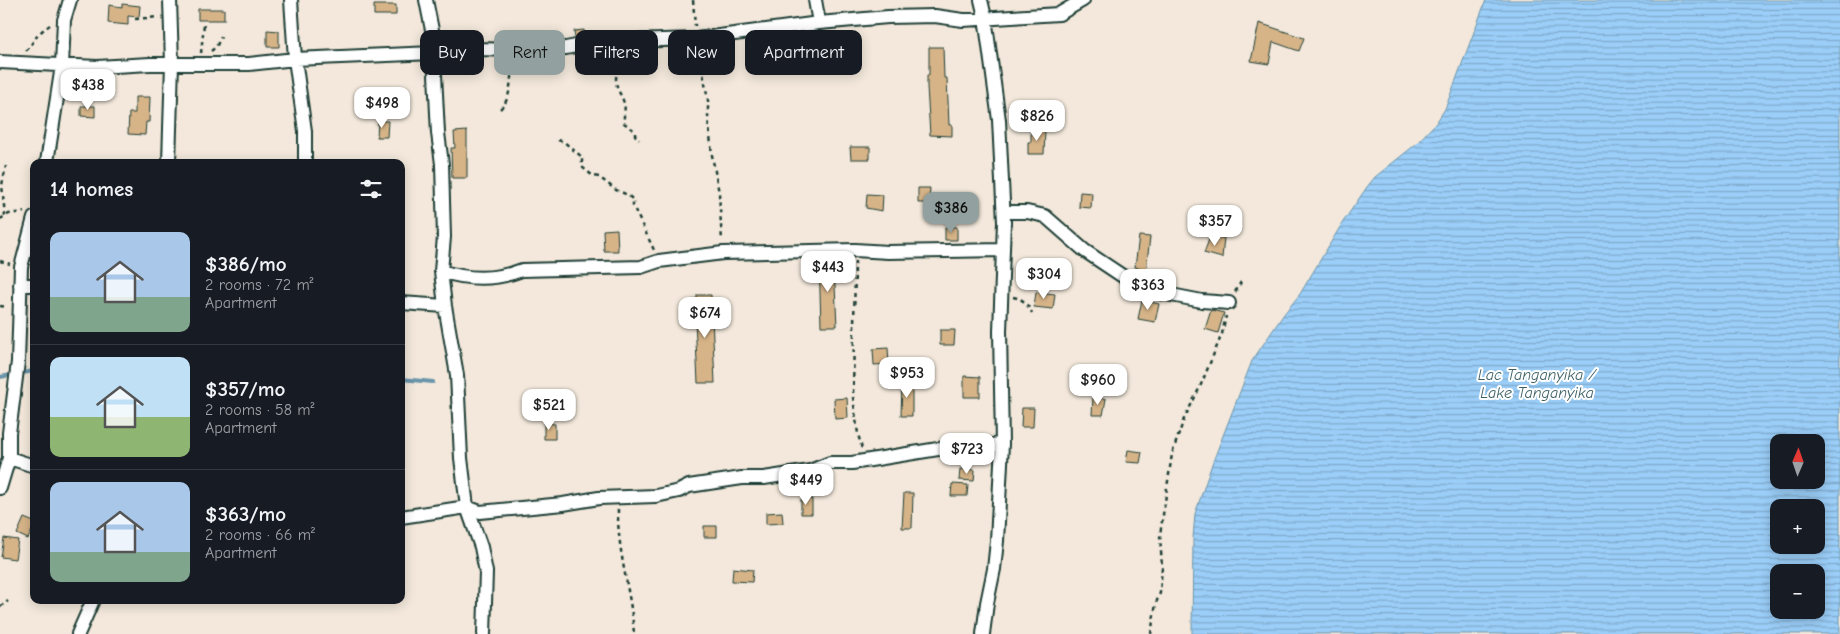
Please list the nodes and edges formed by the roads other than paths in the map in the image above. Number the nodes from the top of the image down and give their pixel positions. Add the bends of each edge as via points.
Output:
1 (70, 0) edge
2 (170, 0) edge
3 (291, 0) edge
4 (426, 0) edge
5 (816, 0) edge
6 (980, 0) edge
7 (1083, 0) edge
8 (985, 17) junction
9 (819, 23) junction
10 (432, 30) edge
11 (484, 49) edge
12 (420, 54) edge
13 (295, 59) junction
14 (0, 62) edge
15 (172, 63) junction
16 (62, 66) junction
17 (434, 75) edge
18 (47, 159) edge
19 (170, 159) edge
20 (306, 159) edge
21 (1004, 212) junction
22 (30, 215) edge
23 (1003, 250) junction
24 (441, 271) junction
25 (20, 285) junction
26 (30, 285) edge
27 (405, 303) edge
28 (1229, 303) road end
29 (445, 306) junction
30 (1002, 444) junction
31 (9, 458) junction
32 (30, 465) edge
33 (0, 488) edge
34 (467, 507) junction
35 (405, 516) edge
36 (91, 604) edge
37 (78, 634) edge
38 (484, 634) edge
39 (983, 634) edge

1 - 16 street via 64,20
2 - 15 street
3 - 13 street
4 - 10 street
5 - 9 street
6 - 8 street
7 - 8 street via 1059,14
8 - 9 street via 963,20 935,16 888,17
8 - 21 street via 999,120
9 - 11 street via 696,39 597,42 536,50
12 - 13 street
13 - 15 street via 249,64
13 - 20 street
14 - 16 street
15 - 16 street
15 - 19 street
16 - 18 street
17 - 24 street via 442,164 444,237
21 - 23 street
21 - 28 street via 1045,216 1085,251 1136,286
22 - 25 street
23 - 24 street via 723,253 659,261 641,267 522,270 495,278 458,276
23 - 30 street
24 - 29 street
25 - 26 street
25 - 31 street via 18,362
27 - 29 street
29 - 34 street via 457,375
30 - 34 street via 830,463 810,471 688,486 656,496 599,498 480,512
30 - 39 street via 994,569
31 - 32 street
31 - 33 street
34 - 35 street
34 - 38 street via 485,561
36 - 37 street

